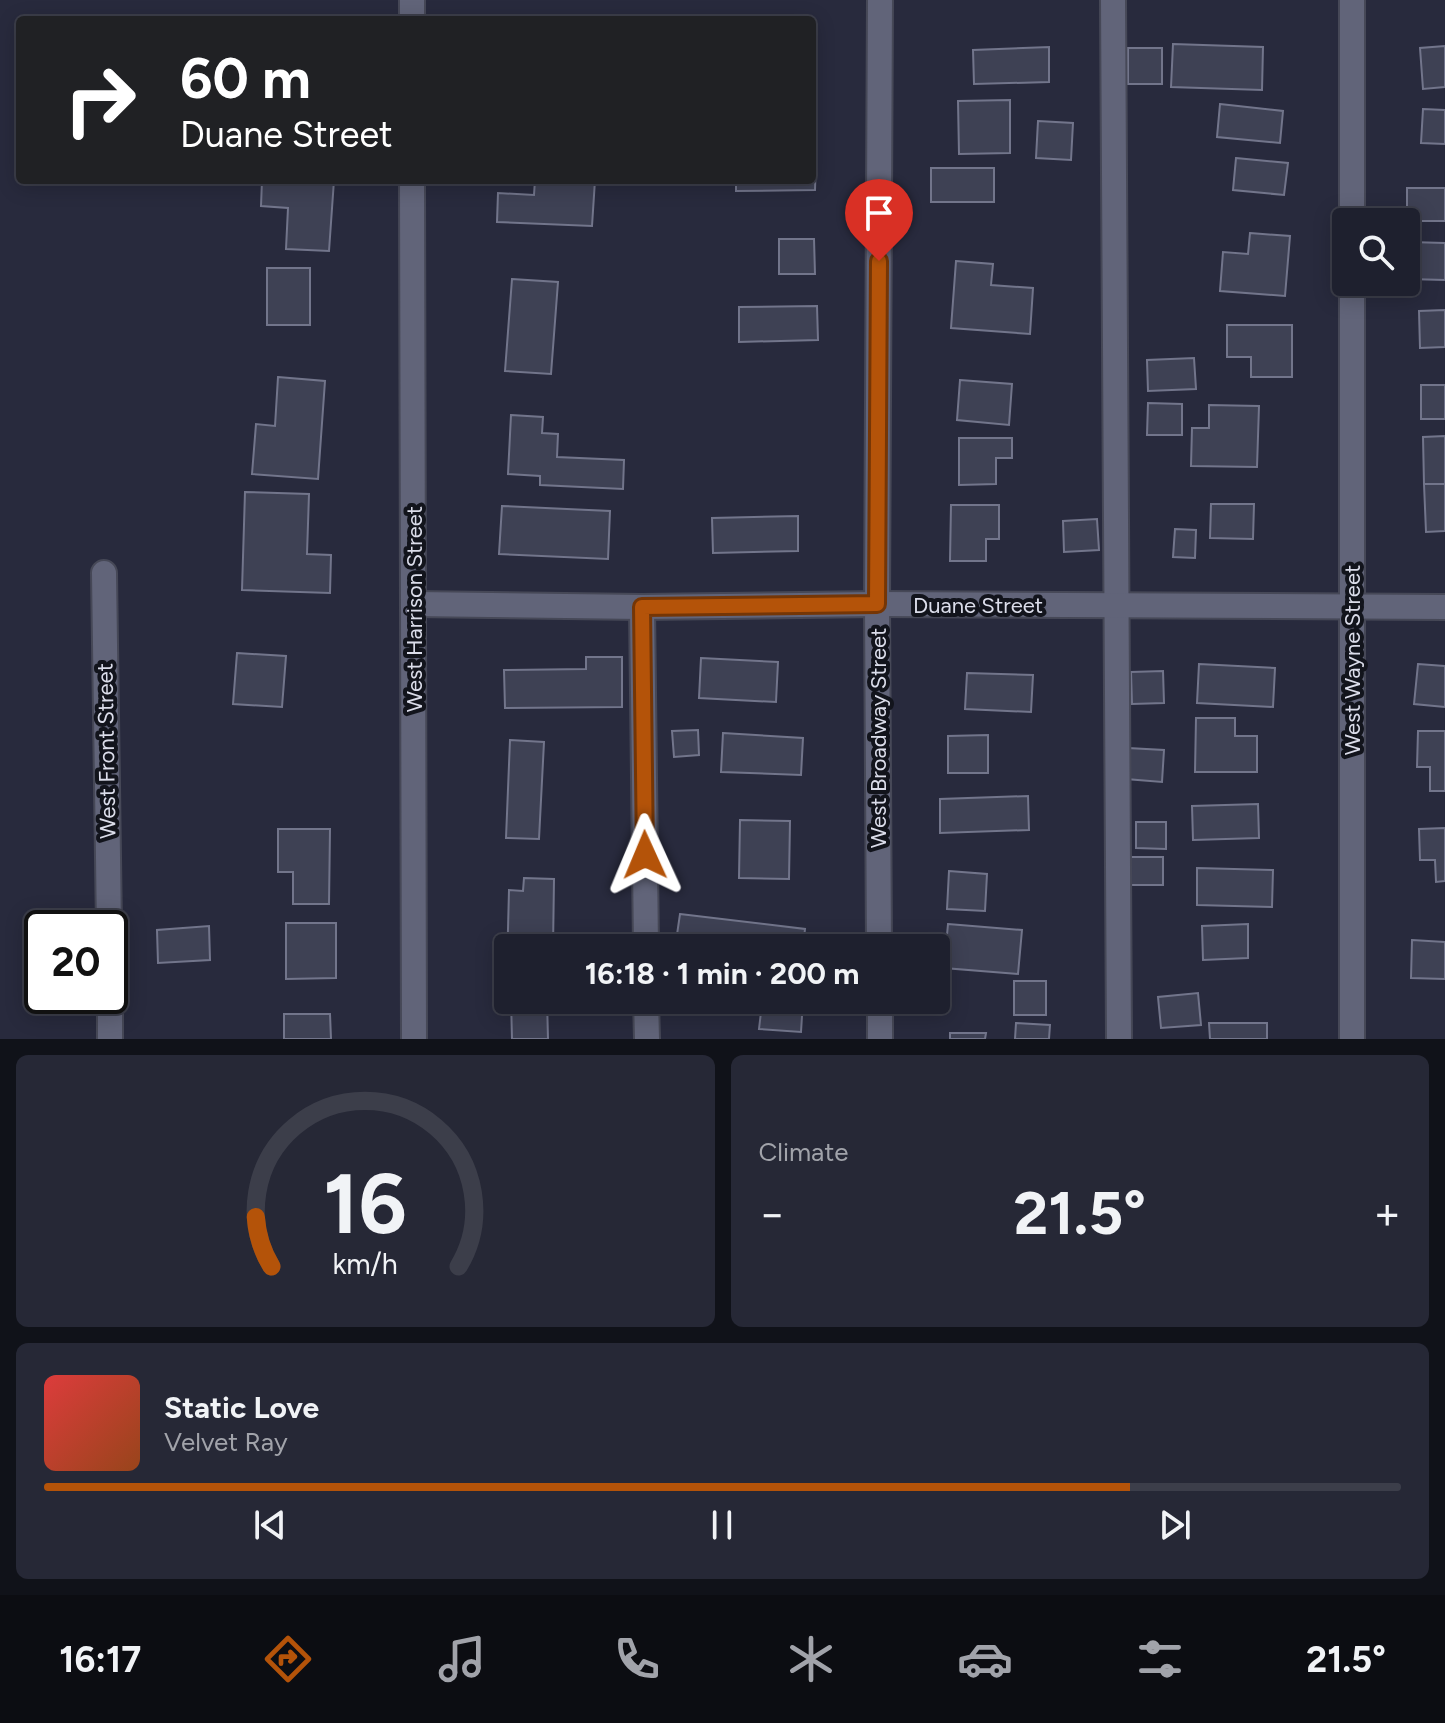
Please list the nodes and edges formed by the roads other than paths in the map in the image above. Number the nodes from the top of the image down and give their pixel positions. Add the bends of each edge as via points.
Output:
1 (880, 0) edge
2 (1113, 0) edge
3 (1352, 0) edge
4 (412, 184) edge
5 (1352, 208) edge
6 (1352, 296) edge
7 (104, 573) dead end
8 (414, 604) junction
9 (877, 604) junction
10 (1116, 606) junction
11 (642, 607) junction
12 (1445, 607) edge
13 (1352, 608) junction
14 (109, 910) edge
15 (646, 934) edge
16 (879, 934) edge
17 (110, 1014) edge
18 (646, 1014) edge
19 (880, 1014) edge
20 (110, 1039) edge
21 (414, 1039) edge
22 (647, 1039) edge
23 (880, 1039) edge
24 (1119, 1039) edge
25 (1352, 1039) edge

1 - 9 street, West Broadway Street
2 - 10 street
3 - 5 street
4 - 8 street, West Harrison Street
6 - 13 street, West Wayne Street
7 - 14 street, West Front Street
8 - 11 street, Duane Street
8 - 21 street, West Harrison Street
9 - 10 street, Duane Street
9 - 11 street, Duane Street
9 - 16 street, West Broadway Street
10 - 13 street, Duane Street
10 - 24 street
11 - 15 street
12 - 13 street, Duane Street
13 - 25 street, West Wayne Street
17 - 20 street
18 - 22 street
19 - 23 street

